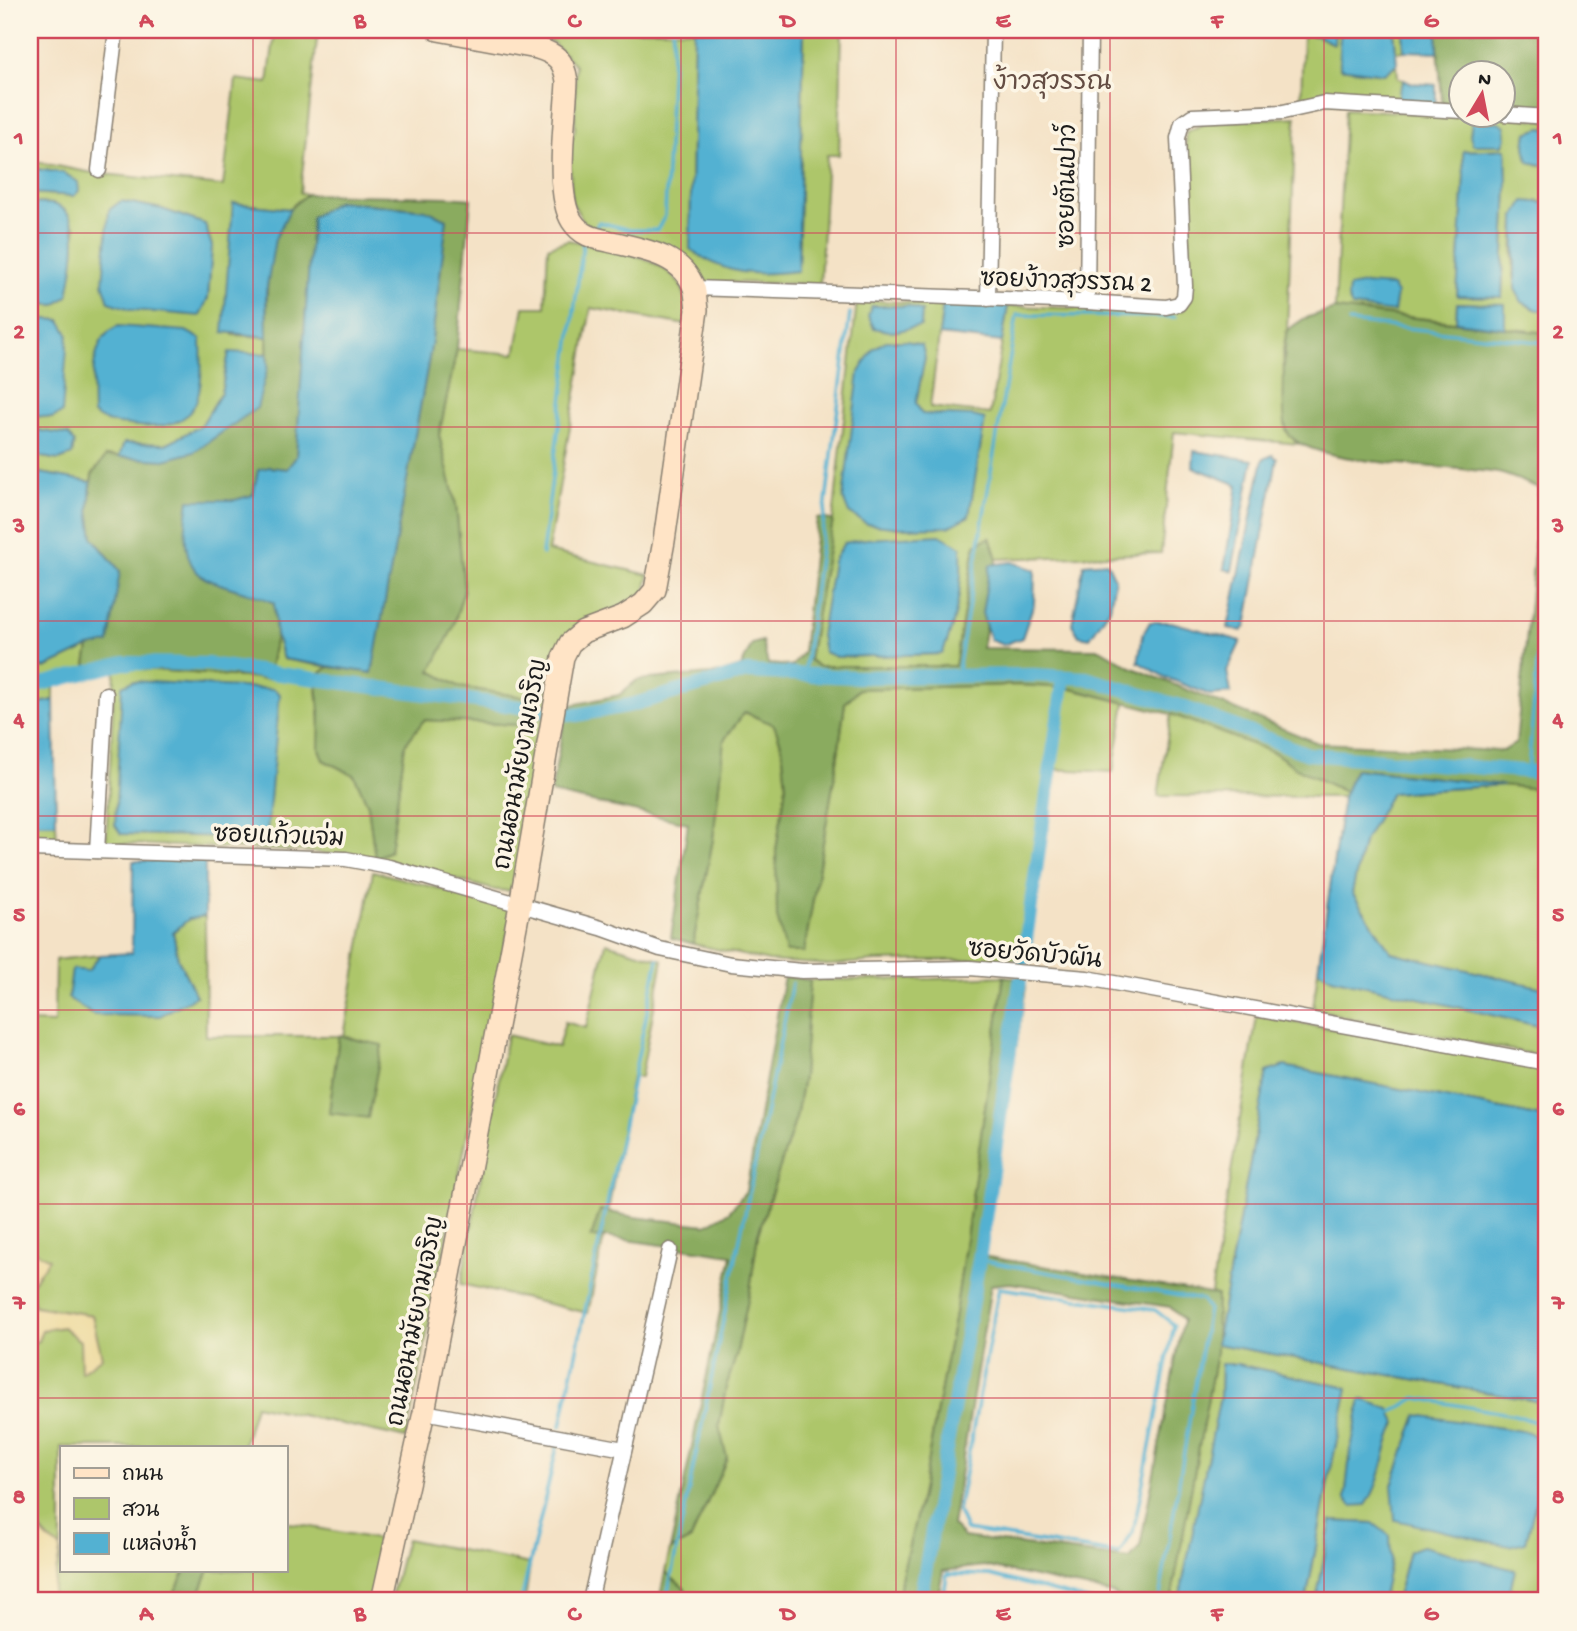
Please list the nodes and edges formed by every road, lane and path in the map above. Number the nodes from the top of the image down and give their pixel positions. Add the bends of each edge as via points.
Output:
1 (116, 30) edge
2 (438, 30) edge
3 (992, 30) edge
4 (1090, 30) edge
5 (1448, 110) edge
6 (1518, 115) edge
7 (1547, 117) edge
8 (99, 170) dead end
9 (694, 288) junction
10 (988, 299) junction
11 (1087, 302) junction
12 (106, 694) dead end
13 (30, 849) edge
14 (97, 851) junction
15 (520, 905) junction
16 (1547, 1063) edge
17 (670, 1250) dead end
18 (424, 1412) junction
19 (624, 1449) junction
20 (1547, 1589) edge
21 (382, 1601) edge
22 (590, 1601) edge
23 (1544, 1601) edge

1 - 8 street
2 - 9 street via 537,48 559,58 567,81 562,180 571,220 586,236 670,260 681,267
3 - 10 street
4 - 11 street, ซอยตันเปาว์
5 - 11 street, ซอยง้าวสุวรรณ 2 via 1324,103 1283,112 1192,116 1182,123 1178,138 1184,297 1179,304 1166,307
6 - 7 street
9 - 10 street, ซอยง้าวสุวรรณ 2
9 - 15 street, ถนนอนามัยงามเจริญ via 697,310 655,590 623,617 583,632 563,657
10 - 11 street, ซอยง้าวสุวรรณ 2
12 - 14 street
13 - 14 street, ซอยแก้วแจ่ม
14 - 15 street, ซอยแก้วแจ่ม via 346,859
15 - 16 street, ซอยวัดบัวผัน via 660,949 731,964 802,971 970,968 1087,978
15 - 18 street, ถนนอนามัยงามเจริญ
17 - 19 street
18 - 19 street
18 - 21 street, ถนนอนามัยงามเจริญ
19 - 22 street
20 - 23 street

